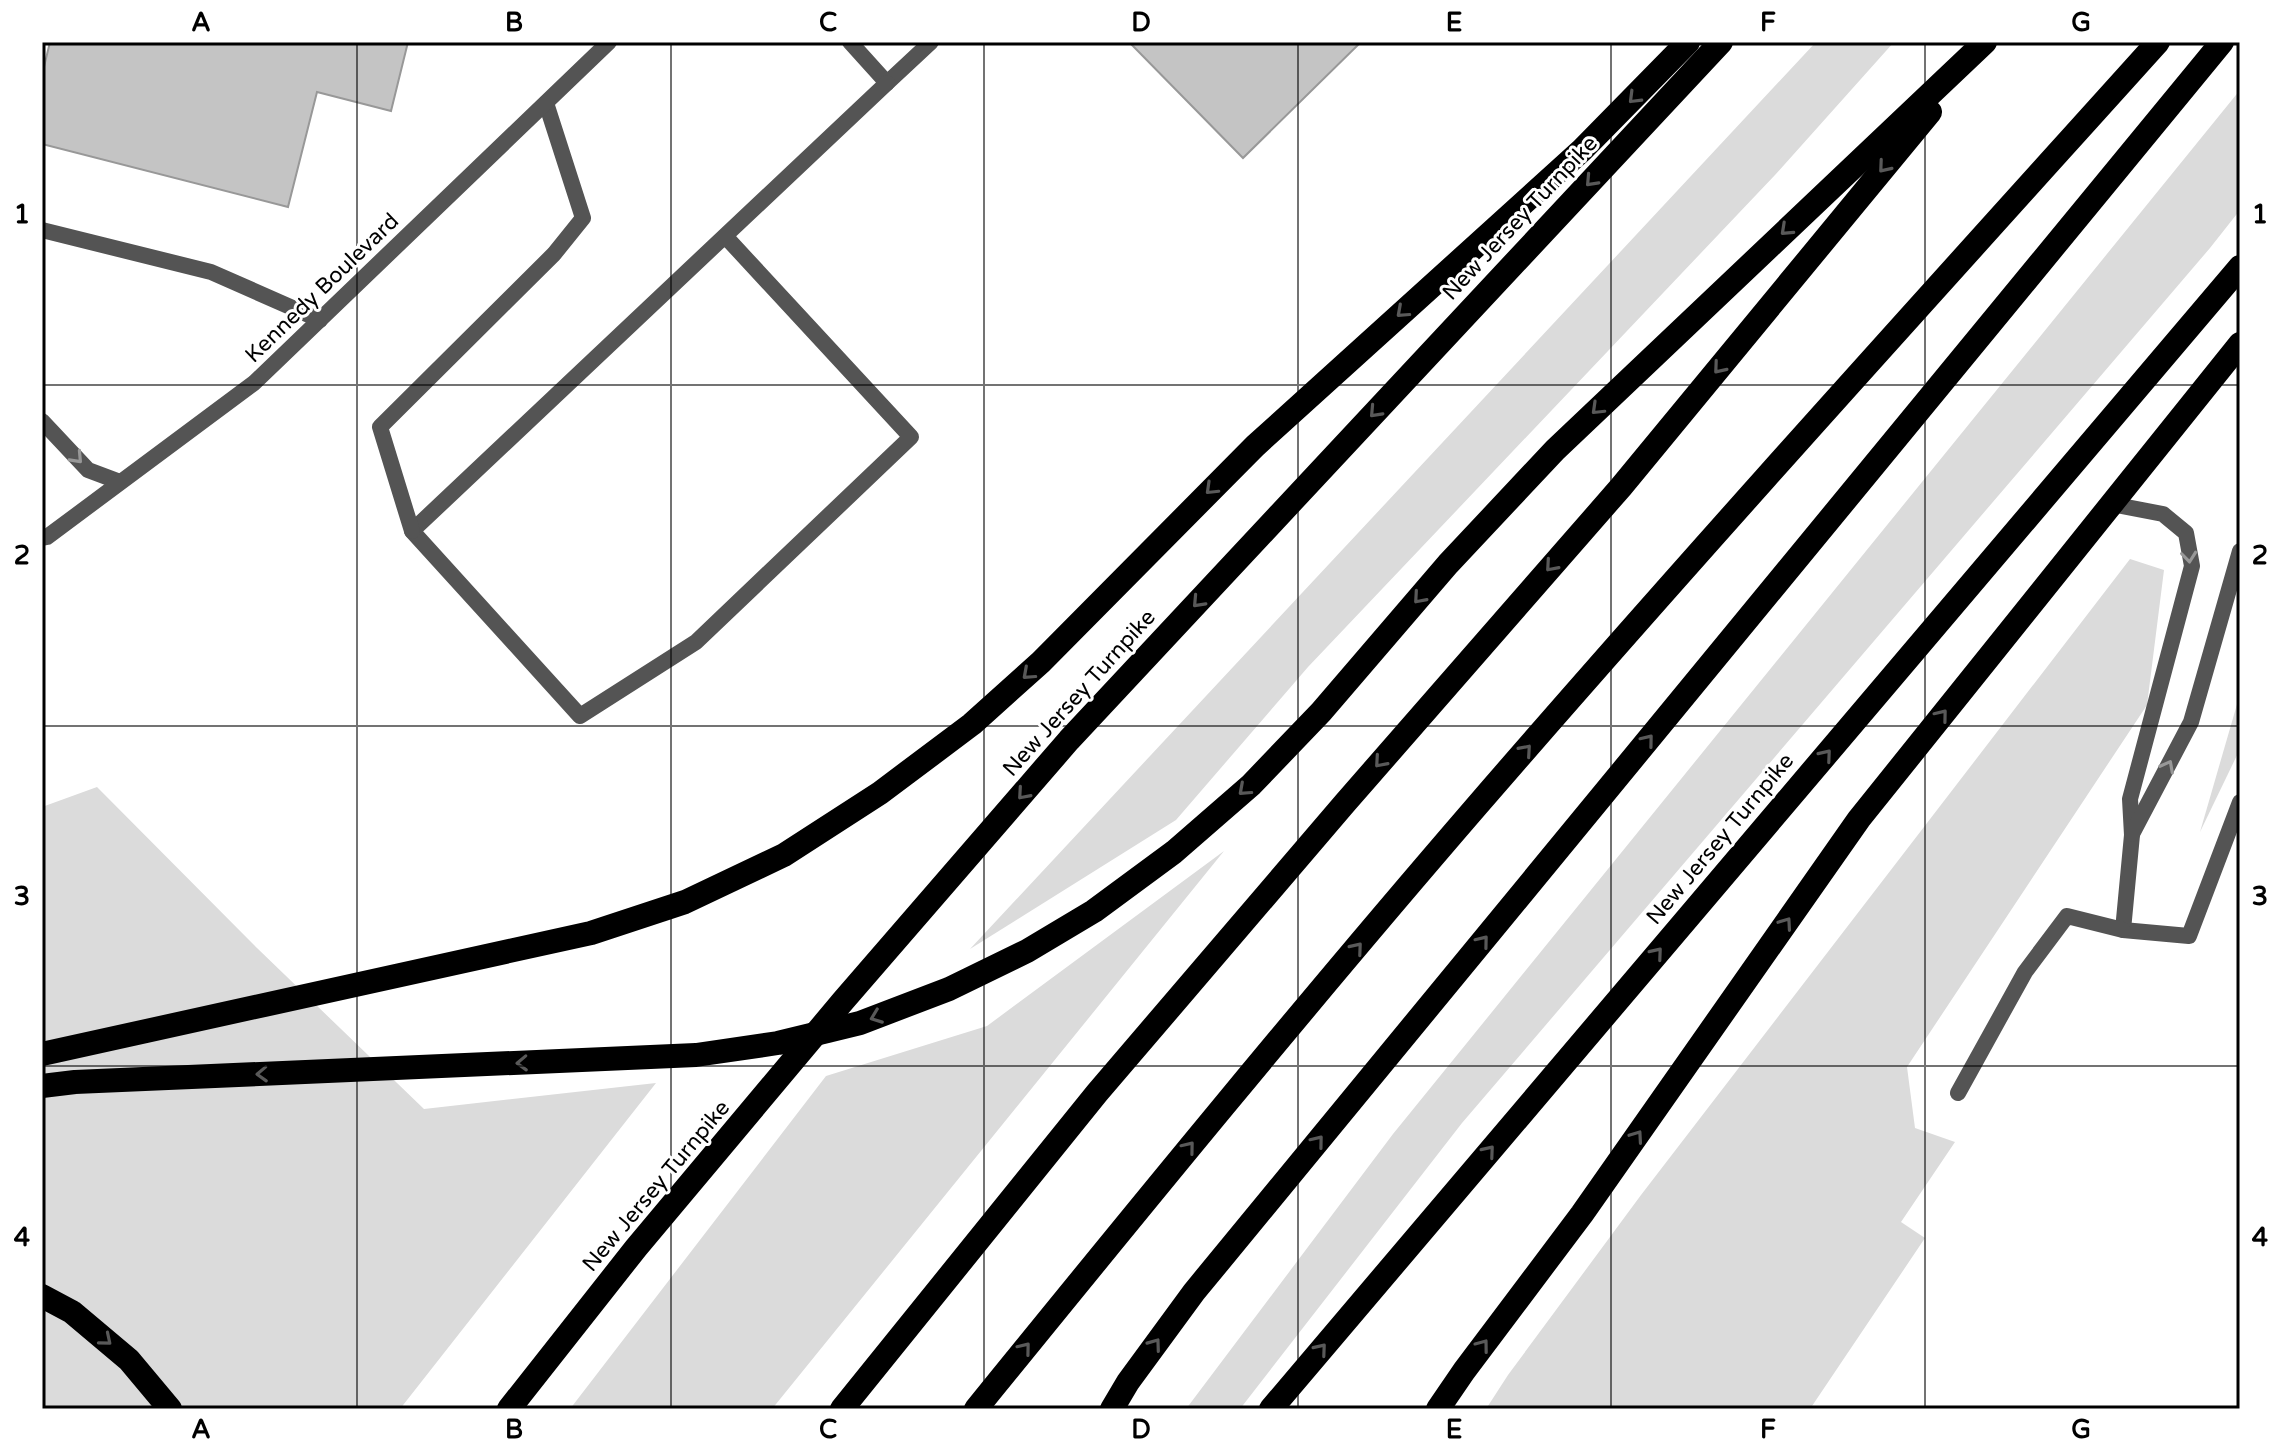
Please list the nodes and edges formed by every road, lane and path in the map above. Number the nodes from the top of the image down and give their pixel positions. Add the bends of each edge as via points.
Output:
1 (609, 42) edge
2 (850, 42) edge
3 (931, 42) edge
4 (1688, 42) edge
5 (1721, 42) edge
6 (1986, 42) edge
7 (2158, 42) edge
8 (2222, 42) edge
9 (887, 83) junction
10 (546, 103) junction
11 (42, 230) edge
12 (725, 236) junction
13 (2240, 267) edge
14 (320, 320) junction
15 (2240, 344) edge
16 (42, 421) edge
17 (120, 482) junction
18 (2111, 504) junction
19 (412, 531) junction
20 (42, 538) edge
21 (2240, 551) edge
22 (2240, 802) edge
23 (2132, 835) junction
24 (2123, 930) junction
25 (42, 1054) edge
26 (42, 1086) edge
27 (1958, 1093) dead end
28 (42, 1296) edge
29 (170, 1409) edge
30 (509, 1409) edge
31 (842, 1409) edge
32 (976, 1409) edge
33 (1112, 1409) edge
34 (1271, 1409) edge
35 (1438, 1409) edge

1 - 10 street, Kennedy Boulevard
2 - 9 street
3 - 9 street
4 -> 25 highway via 1582,150 1255,446 1030,672 891,785 784,855 685,902 591,933
5 -> 30 highway, New Jersey Turnpike via 1069,740 636,1248
6 -> 26 highway via 1555,450 1251,785 1174,852 1094,911 1027,951 949,989 860,1023 696,1055
6 -> 31 highway via 1621,487 1107,1081
32 -> 7 highway via 1475,809
33 -> 8 highway via 1194,1292
9 - 12 street
10 - 14 street, Kennedy Boulevard
10 - 19 street via 583,218 554,254 380,427
11 - 14 street via 211,272
12 - 19 street
12 - 19 street via 911,437 696,642 580,716
34 -> 13 highway, New Jersey Turnpike
14 - 17 street, Kennedy Boulevard via 254,383
15 - 18 highway
16 -> 17 street via 88,470
17 - 20 street, Kennedy Boulevard
18 -> 23 street via 2163,514 2186,533 2192,566 2130,799
35 -> 18 highway via 1859,819
23 -> 21 street via 2191,722
22 - 24 street via 2189,936
23 - 24 street
24 - 27 street via 2067,916 2025,972
28 -> 29 highway via 72,1312 129,1360

